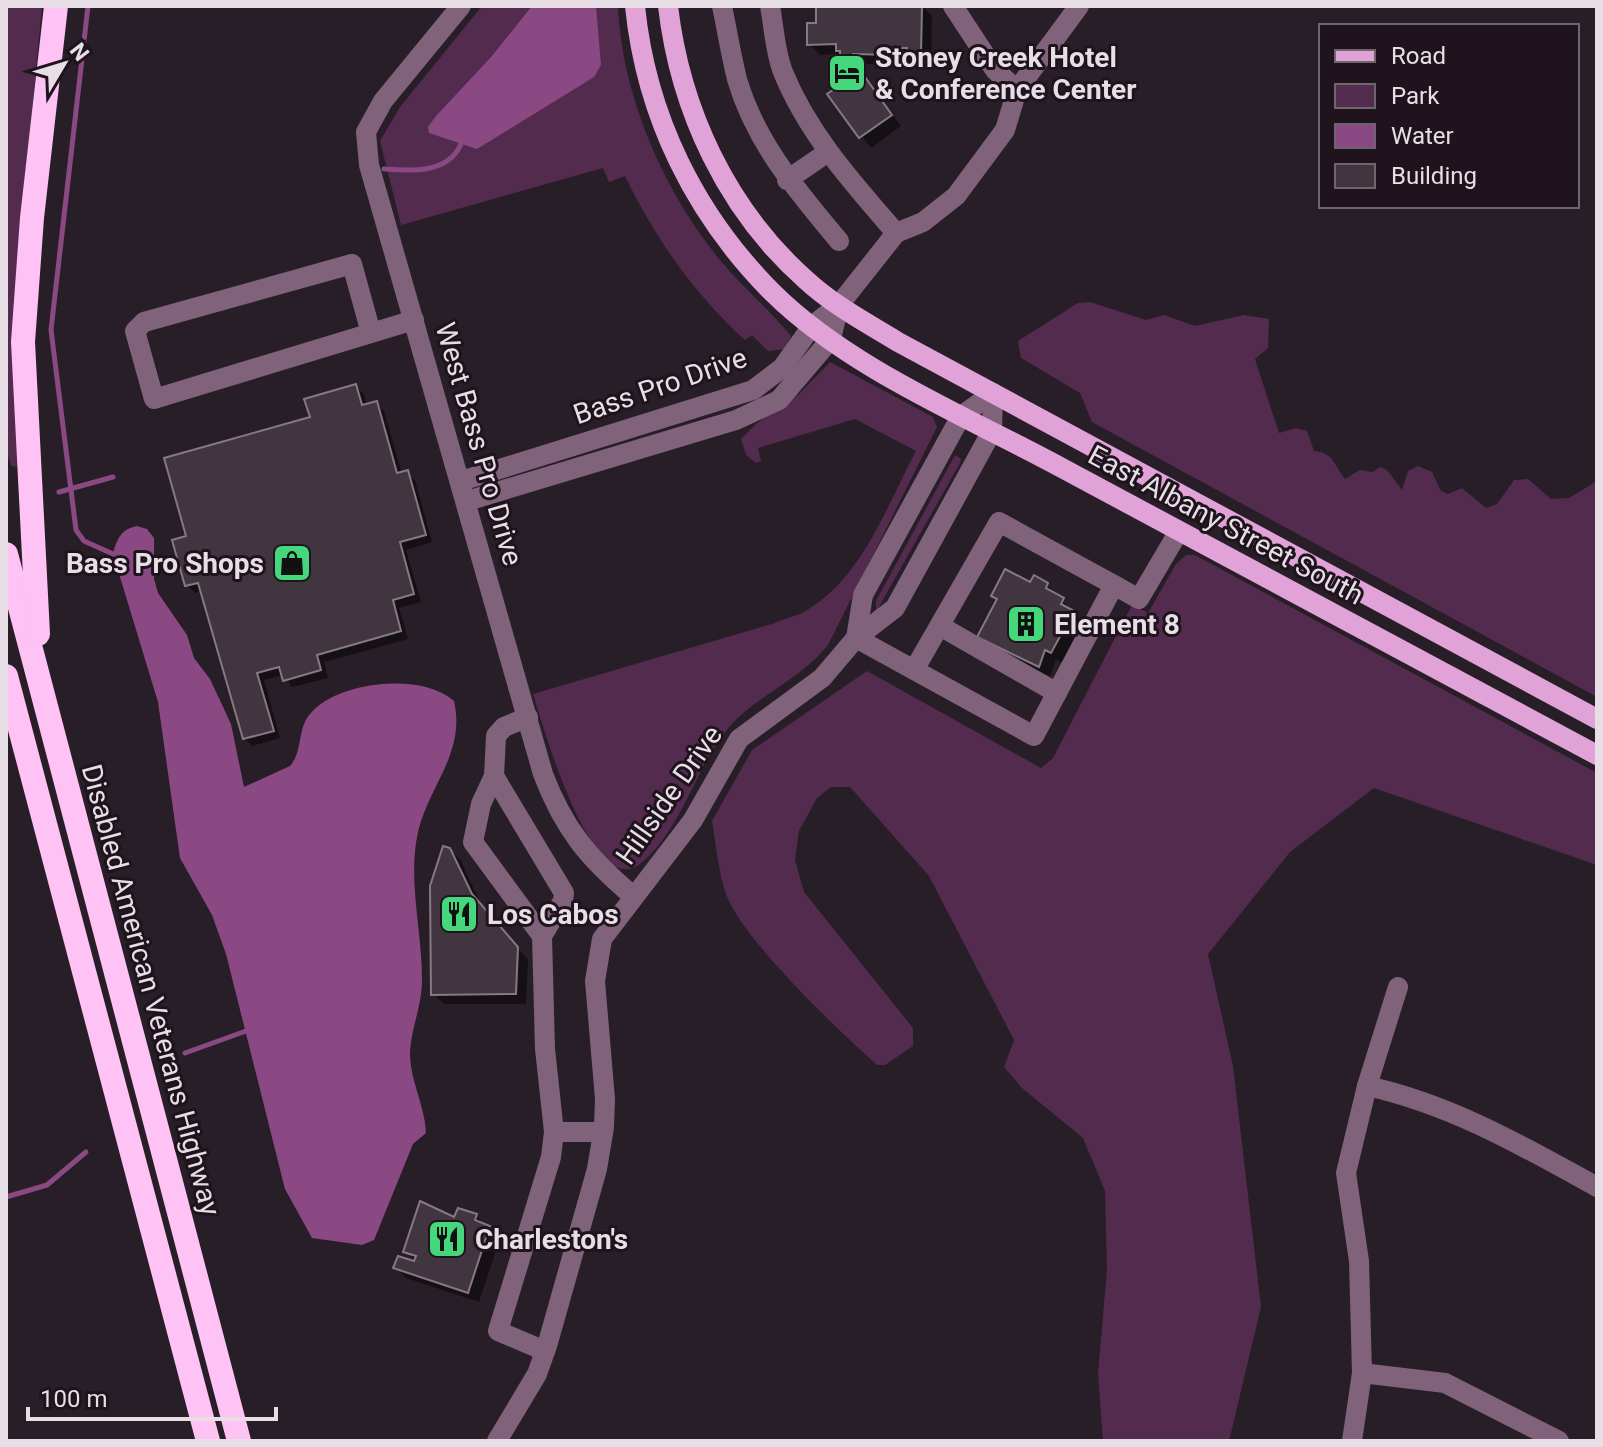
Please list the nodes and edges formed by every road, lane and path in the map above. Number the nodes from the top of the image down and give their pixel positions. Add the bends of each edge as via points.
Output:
1 (56, 6) edge
2 (461, 6) edge
3 (635, 6) edge
4 (668, 6) edge
5 (722, 6) edge
6 (770, 6) edge
7 (1079, 6) edge
8 (961, 9) edge
9 (1017, 90) junction
10 (828, 152) junction
11 (787, 180) junction
12 (896, 233) junction
13 (839, 241) dead end
14 (839, 305) junction
15 (414, 320) junction
16 (812, 326) junction
17 (371, 333) junction
18 (831, 339) junction
19 (993, 393) junction
20 (961, 416) junction
21 (992, 431) junction
22 (464, 491) junction
23 (1179, 531) junction
24 (6, 554) edge
25 (1114, 585) junction
26 (940, 626) junction
27 (856, 638) junction
28 (914, 670) junction
29 (6, 676) edge
30 (41, 688) junction
31 (1057, 693) junction
32 (528, 717) junction
33 (1597, 719) edge
34 (1597, 755) edge
35 (494, 776) junction
36 (633, 896) junction
37 (542, 936) junction
38 (1398, 987) dead end
39 (1367, 1086) junction
40 (554, 1132) junction
41 (603, 1132) junction
42 (1595, 1181) edge
43 (545, 1351) junction
44 (1362, 1373) junction
45 (208, 1441) edge
46 (239, 1441) edge
47 (497, 1441) edge
48 (1352, 1441) edge
49 (1559, 1441) edge

1 - 30 highway via 23,342
2 - 15 street, West Bass Pro Drive via 383,101 366,132 369,165
3 - 16 main road, East Albany Street South via 656,110 690,187 738,256
4 - 14 main road, East Albany Street South via 673,47 693,117 719,170 756,228 806,281
5 - 11 street via 738,81
6 - 10 street via 782,70
7 - 9 street
8 - 9 street via 995,70
9 - 12 street via 1005,130 956,196 923,222
10 - 11 street
10 - 12 street
11 - 13 street
12 - 14 street
14 - 16 street, Bass Pro Drive
14 - 18 street, Bass Pro Drive
14 - 19 main road, East Albany Street South
15 - 17 street
15 - 22 street, West Bass Pro Drive
16 - 18 main road, East Albany Street South
16 - 22 street, Bass Pro Drive via 782,368 753,390
17 - 17 street via 154,399 135,331 144,322 352,264
18 - 20 main road, East Albany Street South
18 - 22 street, Bass Pro Drive via 779,400 736,420
19 - 20 street
19 - 21 street
19 - 33 main road, East Albany Street South
20 - 21 main road, East Albany Street South
20 - 27 street via 863,595
21 - 23 main road, East Albany Street South
21 - 27 street, Hillside Drive via 895,608
22 - 32 street, West Bass Pro Drive
23 - 25 street via 1139,599
23 - 34 main road, East Albany Street South
24 - 30 highway, Disabled American Veterans Highway
25 - 26 street via 999,522
25 - 31 street
26 - 28 street
26 - 31 street
27 - 28 street
27 - 36 street, Hillside Drive via 822,678 739,739 693,820
28 - 31 street via 1034,736
29 - 45 highway
30 - 46 highway, Disabled American Veterans Highway
32 - 35 street via 496,736
32 - 36 street, West Bass Pro Drive via 557,809 595,864
35 - 37 street via 564,893
35 - 37 street via 473,842
36 - 41 street, Hillside Drive via 602,939 597,959
37 - 40 street
38 - 39 street
39 - 42 street via 1450,1110
39 - 44 street via 1346,1173 1359,1261
40 - 41 street
40 - 43 street via 498,1331
41 - 43 street, Hillside Drive
43 - 47 street, Hillside Drive
44 - 48 street
44 - 49 street via 1445,1383

